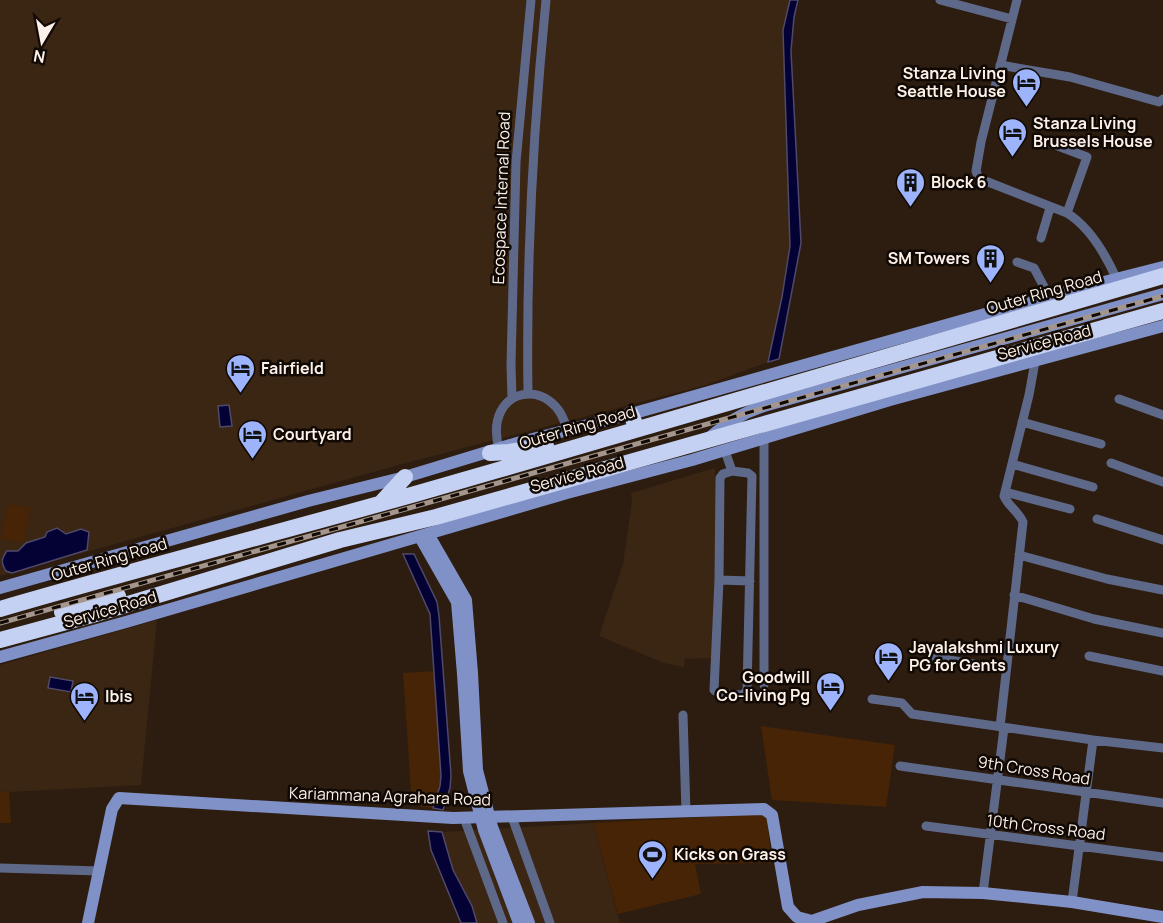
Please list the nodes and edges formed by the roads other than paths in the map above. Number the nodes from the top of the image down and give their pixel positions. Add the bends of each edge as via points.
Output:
1 (531, 0) edge
2 (546, 0) edge
3 (940, 0) edge
4 (1017, 0) edge
5 (1012, 19) junction
6 (528, 24) junction
7 (544, 26) junction
8 (1000, 65) junction
9 (1163, 99) edge
10 (518, 137) junction
11 (535, 138) junction
12 (1050, 143) dead end
13 (1050, 208) junction
14 (1067, 213) junction
15 (1041, 238) dead end
16 (1017, 262) dead end
17 (1163, 267) edge
18 (1163, 276) edge
19 (1117, 280) junction
20 (1163, 294) edge
21 (1049, 296) junction
22 (1163, 311) edge
23 (1163, 326) edge
24 (1035, 362) junction
25 (528, 393) junction
26 (512, 398) junction
27 (1119, 399) dead end
28 (1163, 415) edge
29 (634, 422) junction
30 (1022, 422) junction
31 (567, 431) junction
32 (764, 439) junction
33 (707, 440) junction
34 (1101, 444) dead end
35 (571, 448) junction
36 (495, 451) junction
37 (725, 451) junction
38 (1111, 463) dead end
39 (1012, 464) junction
40 (732, 471) junction
41 (405, 477) junction
42 (1163, 482) edge
43 (1093, 487) dead end
44 (1005, 492) junction
45 (532, 497) junction
46 (381, 503) junction
47 (1070, 509) dead end
48 (1097, 519) dead end
49 (371, 532) junction
50 (424, 536) junction
51 (1163, 540) edge
52 (1019, 555) junction
53 (719, 580) junction
54 (750, 581) junction
55 (0, 588) edge
56 (1163, 590) edge
57 (1014, 595) junction
58 (0, 609) edge
59 (0, 629) edge
60 (1163, 633) edge
61 (0, 640) edge
62 (0, 657) edge
63 (1089, 657) dead end
64 (936, 658) dead end
65 (1006, 669) junction
66 (1163, 670) edge
67 (467, 673) junction
68 (764, 685) dead end
69 (872, 699) dead end
70 (683, 714) dead end
71 (1002, 728) junction
72 (1093, 740) junction
73 (1163, 748) edge
74 (900, 766) dead end
75 (996, 779) junction
76 (1085, 793) junction
77 (1163, 803) edge
78 (686, 812) junction
79 (512, 816) junction
80 (459, 818) junction
81 (926, 826) dead end
82 (991, 835) junction
83 (1080, 846) junction
84 (1163, 857) edge
85 (0, 868) edge
86 (99, 870) junction
87 (983, 893) junction
88 (1072, 902) junction
89 (1163, 917) edge
90 (833, 919) edge
91 (812, 922) edge
92 (88, 923) edge
93 (503, 923) edge
94 (519, 923) edge
95 (529, 923) edge
96 (550, 923) edge

1 - 6 street, Ecospace Internal Road
2 - 7 street, Ecospace Internal Road
3 - 5 street
4 - 5 street
5 - 8 street
6 - 7 street
6 - 10 street, Ecospace Internal Road
7 - 11 street, Ecospace Internal Road
8 - 9 street via 1070,77 1159,102
8 - 13 street via 976,171 983,180
10 - 11 street
10 - 26 street, Ecospace Internal Road
11 - 25 street, Ecospace Internal Road
12 - 14 street via 1087,158
13 - 14 street
13 - 15 street
14 - 19 street via 1090,235
16 - 21 street via 1034,268
17 - 19 street
18 - 29 highway, Outer Ring Road via 885,356
19 - 21 street
20 - 33 street via 764,405 730,420
21 - 29 street
22 - 33 highway
23 - 24 street, Service Road
24 - 30 street
24 - 32 street, Service Road via 890,400
25 - 26 street
25 - 31 street via 550,401 564,418
26 - 36 street via 498,414
27 - 28 street
29 - 31 street
29 - 35 highway, Outer Ring Road
30 - 34 street
30 - 39 street
31 - 36 street
32 - 37 street, Service Road
32 - 68 street
33 - 45 highway
35 - 36 highway
35 - 46 highway, Outer Ring Road
36 - 41 street
37 - 40 street
37 - 45 street, Service Road
38 - 42 street
39 - 43 street
39 - 44 street
40 - 53 street via 720,478
40 - 54 street via 752,476
41 - 46 highway
41 - 55 street
44 - 47 street
44 - 52 street via 1006,501 1023,522
45 - 49 highway
45 - 50 street, Service Road
46 - 58 highway, Outer Ring Road
48 - 51 street
49 - 59 highway via 333,532
49 - 61 highway
50 - 62 street, Service Road
50 - 67 street via 457,602
52 - 56 street
52 - 57 street
53 - 54 street
53 - 54 street via 714,690 743,695 747,690
57 - 60 street via 1094,620
57 - 65 street
63 - 66 street
64 - 65 street
65 - 71 street
67 - 94 street, bridge via 469,771 484,830
67 - 95 street, bridge via 477,770 492,827
69 - 71 street via 902,703 912,714
70 - 78 street
71 - 72 street
71 - 75 street
72 - 73 street
72 - 76 street
74 - 75 street, 9th Cross Road
75 - 76 street, 9th Cross Road
75 - 82 street
76 - 77 street, 9th Cross Road
76 - 83 street
78 - 79 street, Kariammana Agrahara Road
78 - 91 street, Kariammana Agrahara Road via 764,809 772,815 788,907 797,917
79 - 80 street, Kariammana Agrahara Road
79 - 96 street
80 - 86 street, Kariammana Agrahara Road via 119,798 112,809
80 - 93 street
81 - 82 street, 10th Cross Road
82 - 83 street, 10th Cross Road
82 - 87 street
83 - 84 street, 10th Cross Road
83 - 88 street
85 - 86 street
86 - 92 street, Kariammana Agrahara Road
87 - 88 street
87 - 90 street via 923,892 858,905
88 - 89 street
90 - 91 street

